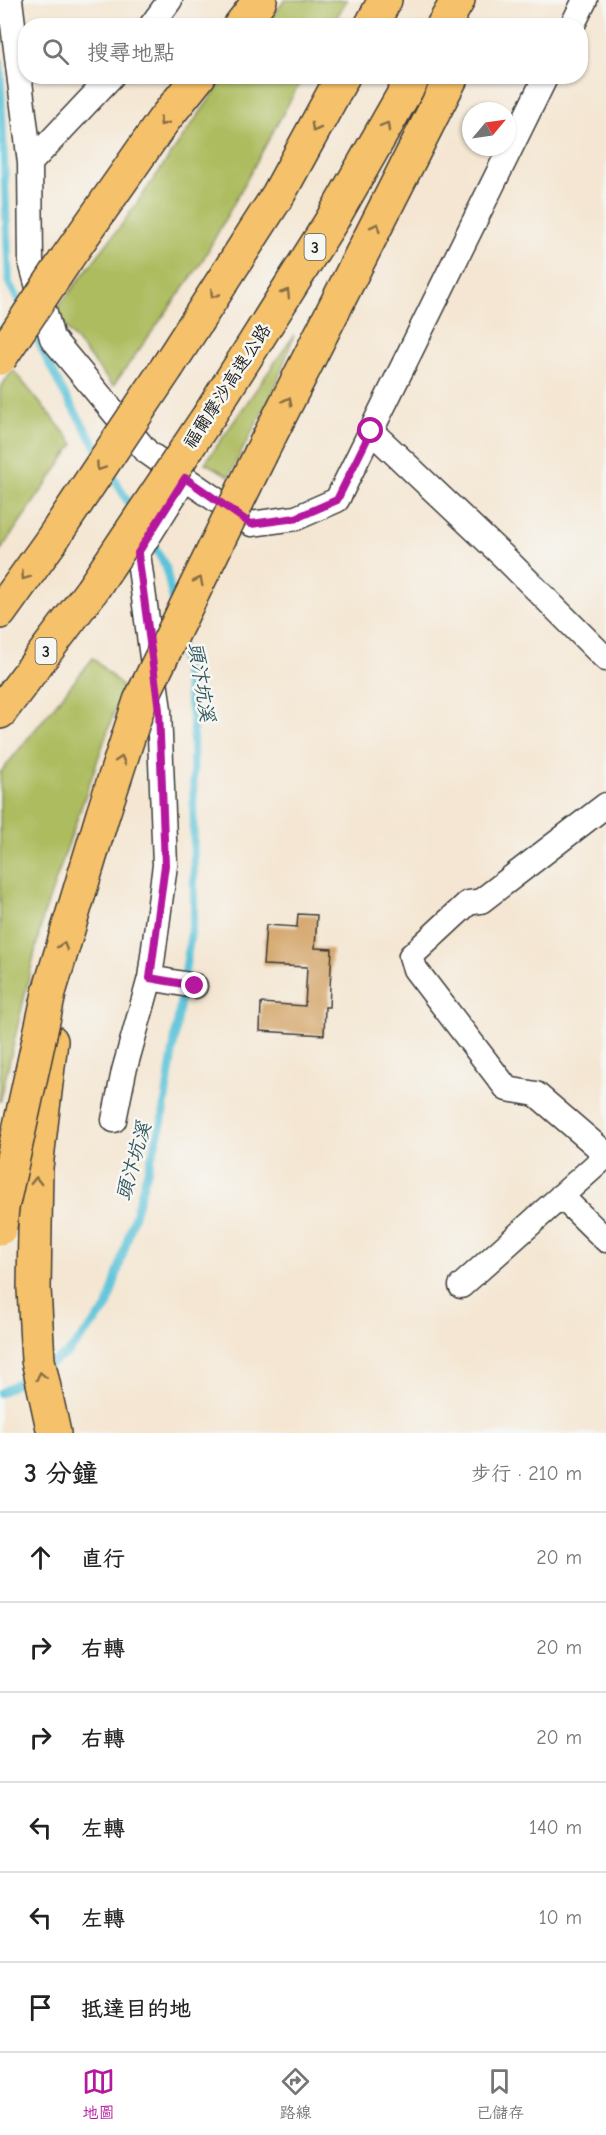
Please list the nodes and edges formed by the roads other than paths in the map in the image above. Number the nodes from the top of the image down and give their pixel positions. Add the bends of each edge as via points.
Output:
1 (10, 0) edge
2 (170, 0) edge
3 (260, 0) edge
4 (385, 0) edge
5 (458, 0) edge
6 (480, 0) edge
7 (585, 0) edge
8 (157, 18) edge
9 (246, 18) edge
10 (375, 18) edge
11 (448, 18) edge
12 (474, 18) edge
13 (576, 18) edge
14 (7, 38) edge
15 (104, 84) edge
16 (193, 84) edge
17 (339, 84) edge
18 (409, 84) edge
19 (448, 84) edge
20 (542, 84) edge
21 (30, 163) junction
22 (0, 357) edge
23 (371, 431) junction
24 (185, 478) junction
25 (0, 612) edge
26 (606, 659) edge
27 (0, 712) edge
28 (606, 806) edge
29 (150, 978) junction
30 (195, 986) dead end
31 (50, 989) junction
32 (114, 1120) dead end
33 (606, 1155) edge
34 (561, 1196) junction
35 (0, 1228) edge
36 (606, 1240) edge
37 (461, 1286) dead end
38 (54, 1433) edge

1 - 14 lane
2 - 8 lane
3 - 9 highway
4 - 10 highway
5 - 11 highway
6 - 12 highway
7 - 13 lane
14 - 21 lane
15 - 21 lane
16 -> 22 highway, bridge
17 -> 25 highway, bridge via 278,195 168,366
27 -> 18 highway, 福爾摩沙高速公路 / 3, bridge via 93,590 210,414 332,220
31 -> 19 highway, bridge via 140,701
20 - 23 lane
21 - 24 lane via 32,262 51,338 147,452
23 - 24 lane via 337,500 296,518 251,524
23 - 26 lane
24 - 29 lane via 138,553 159,710 165,865
28 - 33 lane via 481,901 468,903 411,956 415,969 507,1089 536,1094
29 - 30 lane
29 - 32 lane
31 - 35 highway, bridge
38 -> 31 highway, bridge via 38,1360 34,1290 36,1167 51,1044
33 - 34 lane
34 - 36 lane
34 - 37 lane

